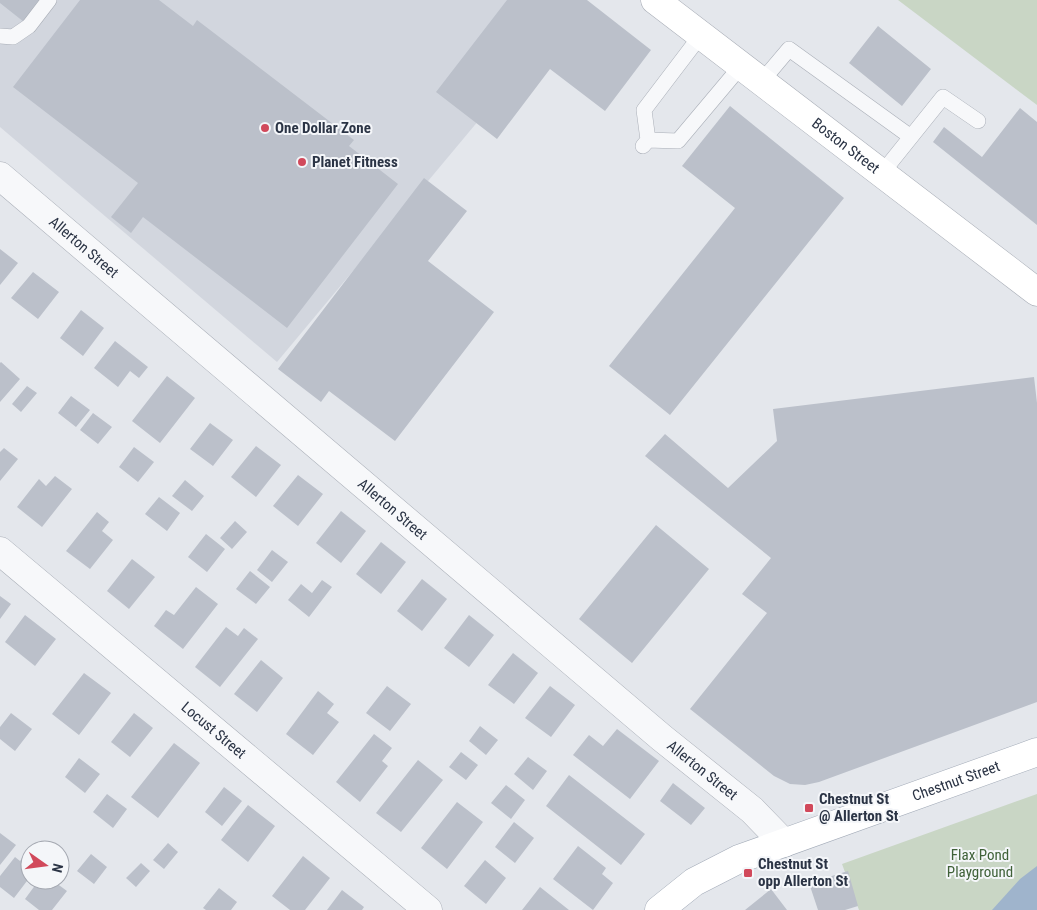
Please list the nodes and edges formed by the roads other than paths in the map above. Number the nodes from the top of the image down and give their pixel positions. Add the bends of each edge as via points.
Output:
1 (49, 0) edge
2 (665, 4) edge
3 (701, 35) junction
4 (0, 36) edge
5 (751, 74) junction
6 (978, 121) dead end
7 (911, 137) junction
8 (882, 173) junction
9 (0, 176) edge
10 (1035, 287) edge
11 (0, 551) edge
12 (1037, 752) edge
13 (784, 843) junction
14 (428, 910) edge
15 (659, 910) edge

1 - 4 lane via 29,26 13,37
2 - 3 main road, Boston Street
3 - 5 main road, Boston Street
3 - 5 lane via 644,110 646,143 678,141
5 - 7 lane via 789,49
5 - 8 main road, Boston Street
6 - 7 lane via 943,97
7 - 8 lane
8 - 10 main road, Boston Street
9 - 13 street, Allerton Street via 662,738 752,810
11 - 14 street, Locust Street
12 - 13 main road, Chestnut Street
13 - 15 main road, Chestnut Street via 713,871

